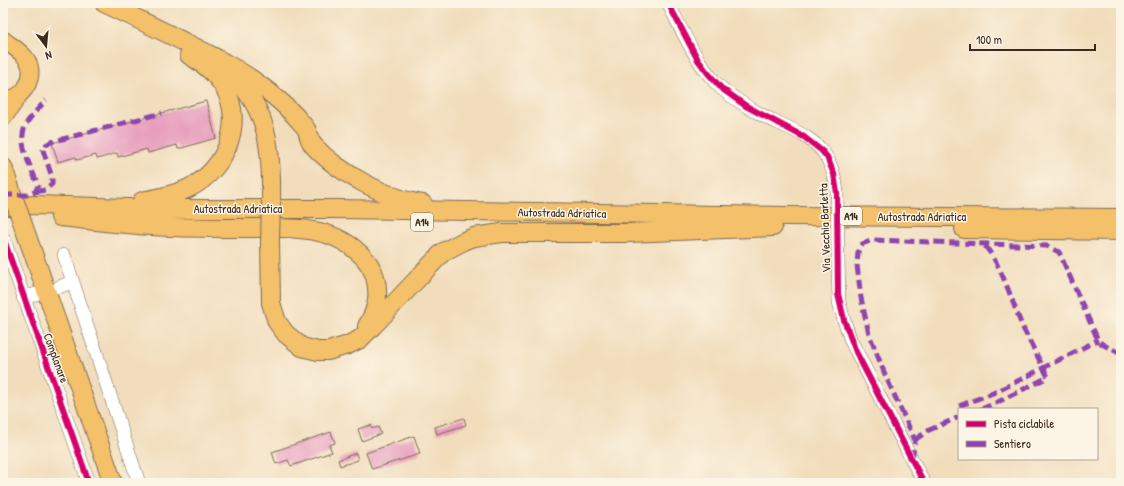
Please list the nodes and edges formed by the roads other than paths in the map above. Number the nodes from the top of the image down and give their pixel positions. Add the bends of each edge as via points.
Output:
1 (100, 3) edge
2 (104, 3) edge
3 (668, 3) edge
4 (167, 37) junction
5 (3, 39) edge
6 (10, 98) edge
7 (3, 117) edge
8 (3, 152) edge
9 (3, 166) edge
10 (36, 205) junction
11 (3, 206) edge
12 (582, 214) junction
13 (60, 217) junction
14 (3, 218) edge
15 (1121, 218) edge
16 (784, 226) junction
17 (1121, 231) edge
18 (4, 240) edge
19 (64, 255) dead end
20 (72, 282) junction
21 (59, 287) dead end
22 (334, 350) junction
23 (89, 483) edge
24 (113, 483) edge
25 (138, 483) edge
26 (924, 483) edge

1 - 4 highway, A14
2 - 4 highway, A14
3 - 26 street, Via Vecchia Barletta, bridge via 707,72 731,96 804,136 827,157 834,174 837,193 839,302 844,320 851,342
4 - 10 highway, A14 via 201,62 220,80 226,91 233,127 226,151 217,166 190,188 154,199
4 - 12 highway, A14 via 236,69 259,84 306,127 311,143 322,154 362,182 392,195 422,204
4 - 22 highway, A14, bridge via 202,55 230,75 242,86 259,112 269,144 271,167 271,303 277,322 286,334 302,346 318,351
5 - 6 main road via 25,58 30,68 30,80 26,89
6 - 7 highway
8 - 9 highway
9 - 24 highway, bridge
10 - 11 highway, Autostrada Adriatica / A14
10 - 12 highway, Autostrada Adriatica / A14
12 - 15 highway, Autostrada Adriatica / A14
13 - 14 highway, Autostrada Adriatica / A14
13 - 16 highway, Autostrada Adriatica / A14 via 209,221
13 - 22 highway, A14 via 154,226 286,228 310,230 335,237 354,248 368,263 374,273 378,294 374,313 366,327 358,336
16 - 17 highway, Autostrada Adriatica / A14
16 - 22 highway, A14 via 627,233 502,233 474,237 443,252 360,339
18 - 23 street, Complanare via 30,296
19 - 20 street
20 - 21 street
20 - 25 street

